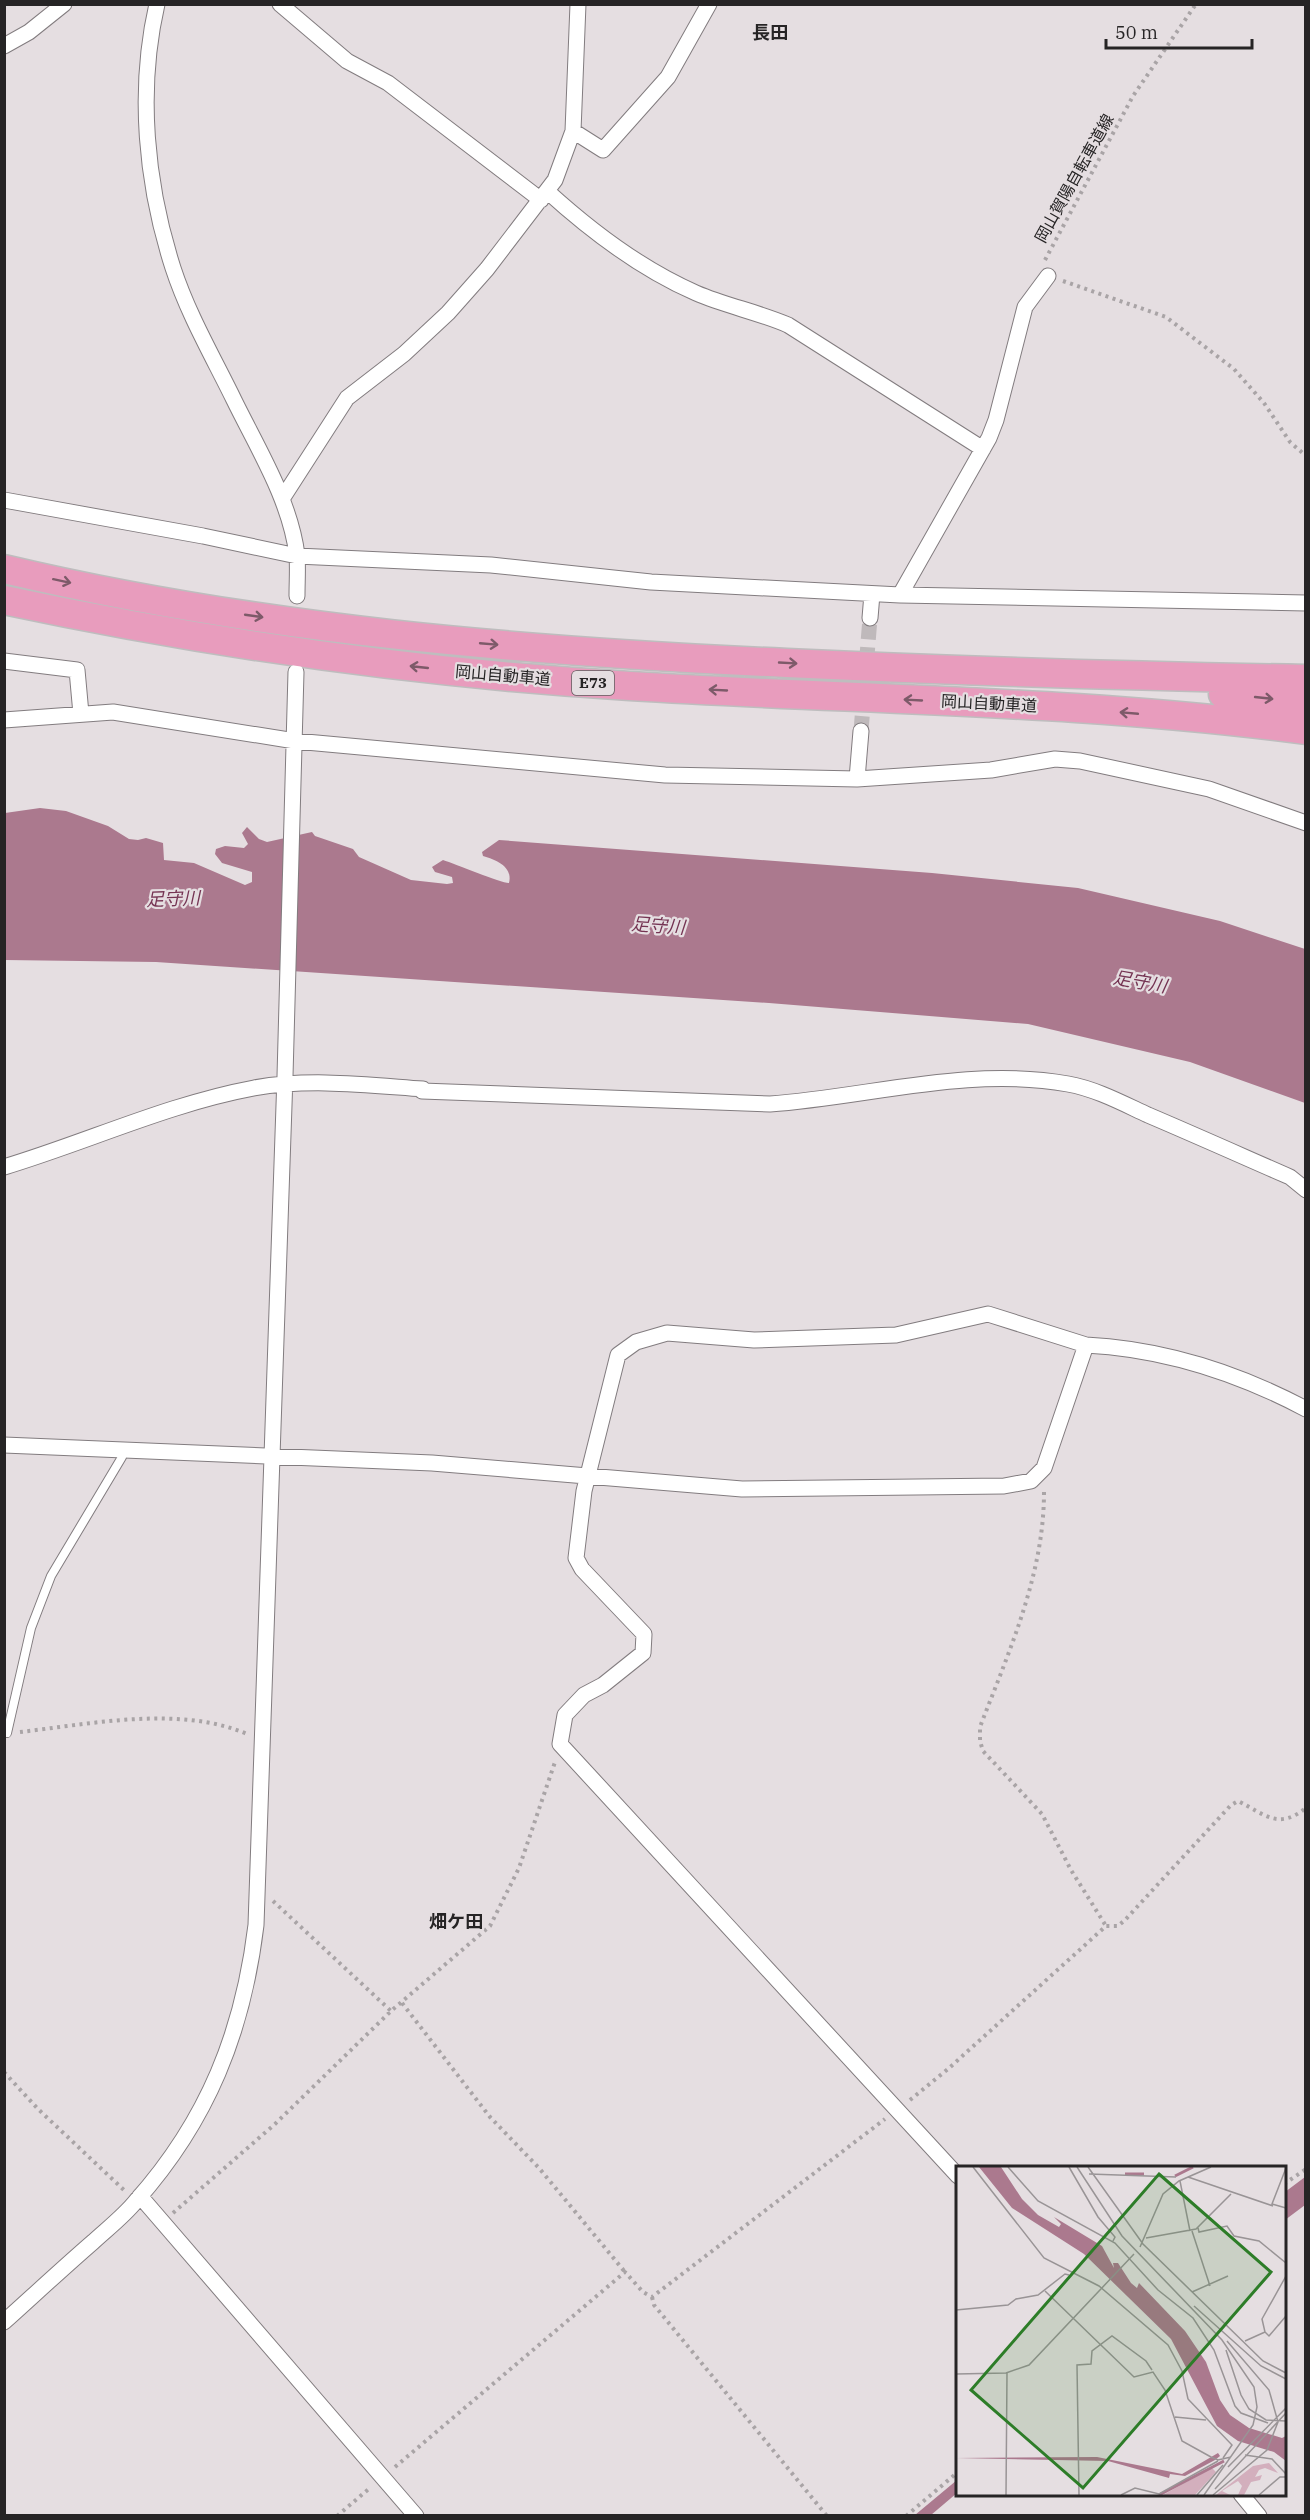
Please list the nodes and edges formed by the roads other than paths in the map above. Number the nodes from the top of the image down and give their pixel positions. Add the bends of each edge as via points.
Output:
1 (64, 4) edge
2 (157, 4) edge
3 (280, 4) edge
4 (578, 4) edge
5 (709, 4) edge
6 (4, 46) edge
7 (573, 131) junction
8 (544, 196) junction
9 (1048, 276) road end
10 (983, 449) junction
11 (282, 499) junction
12 (4, 501) edge
13 (297, 556) junction
14 (4, 569) edge
15 (872, 594) junction
16 (900, 595) junction
17 (297, 596) dead end
18 (4, 600) edge
19 (1305, 603) edge
20 (870, 618) tunnel mouth
21 (4, 661) edge
22 (296, 672) dead end
23 (1039, 675) junction
24 (1305, 679) edge
25 (1305, 703) edge
26 (81, 714) junction
27 (1187, 718) junction
28 (4, 720) edge
29 (1305, 730) edge
30 (861, 731) tunnel mouth
31 (1305, 738) edge
32 (295, 749) junction
33 (857, 779) junction
34 (1305, 823) edge
35 (285, 1081) junction
36 (63, 1149) junction
37 (4, 1167) edge
38 (4, 1179) edge
39 (1305, 1190) edge
40 (1086, 1345) junction
41 (1305, 1408) edge
42 (4, 1445) edge
43 (122, 1449) junction
44 (272, 1457) junction
45 (587, 1477) junction
46 (7, 1733) road end
47 (956, 2175) edge
48 (138, 2199) junction
49 (4, 2322) edge
50 (1243, 2496) edge
51 (416, 2516) edge
52 (1259, 2516) edge

1 - 6 street
2 - 11 street via 146,109 150,166 163,231 186,301
3 - 8 street via 347,61 388,82
4 - 7 street
5 - 7 street via 668,77 603,150
7 - 8 street via 566,156
8 - 10 street via 639,262 696,293 788,325
8 - 11 street via 435,327 347,398
9 - 10 street via 1025,307 996,420
10 - 16 street
11 - 13 street
12 - 13 street
13 - 15 street via 491,565 651,582
13 - 17 street
14 -> 23 highway, 岡山自動車道 / E73 via 234,613 475,643 629,656
15 - 16 street
15 - 20 street
16 - 19 street
27 -> 18 highway, 岡山自動車道 / E73 via 481,674 225,643
21 - 26 street via 77,670
22 - 32 street
23 - 24 highway
23 -> 25 highway
26 - 28 street
26 - 32 street via 122,713
27 - 29 highway
27 - 31 highway
30 - 33 street
32 - 33 street via 665,775
32 - 35 street
33 - 34 street via 991,770 1054,759 1080,761 1209,789
35 - 36 street via 188,1104
35 - 39 street via 770,1104 958,1081 1048,1081 1087,1088 1290,1176
35 - 44 street
36 - 37 street
36 - 38 street
40 - 41 street via 1152,1352 1201,1363
40 - 45 street via 1044,1468 1031,1481 1004,1486 741,1489
40 - 45 street via 988,1314 896,1335 754,1340 667,1333 650,1336 618,1355
42 - 43 street
43 - 44 street
43 - 46 lane via 122,1457 51,1576 31,1628
44 - 45 street via 432,1463
44 - 48 street via 256,1925 250,1969 229,2050 211,2091 190,2129
45 - 47 street via 576,1558 644,1634 643,1653 584,1695 565,1715 560,1744
48 - 49 street
48 - 51 street via 164,2222
50 - 52 street

